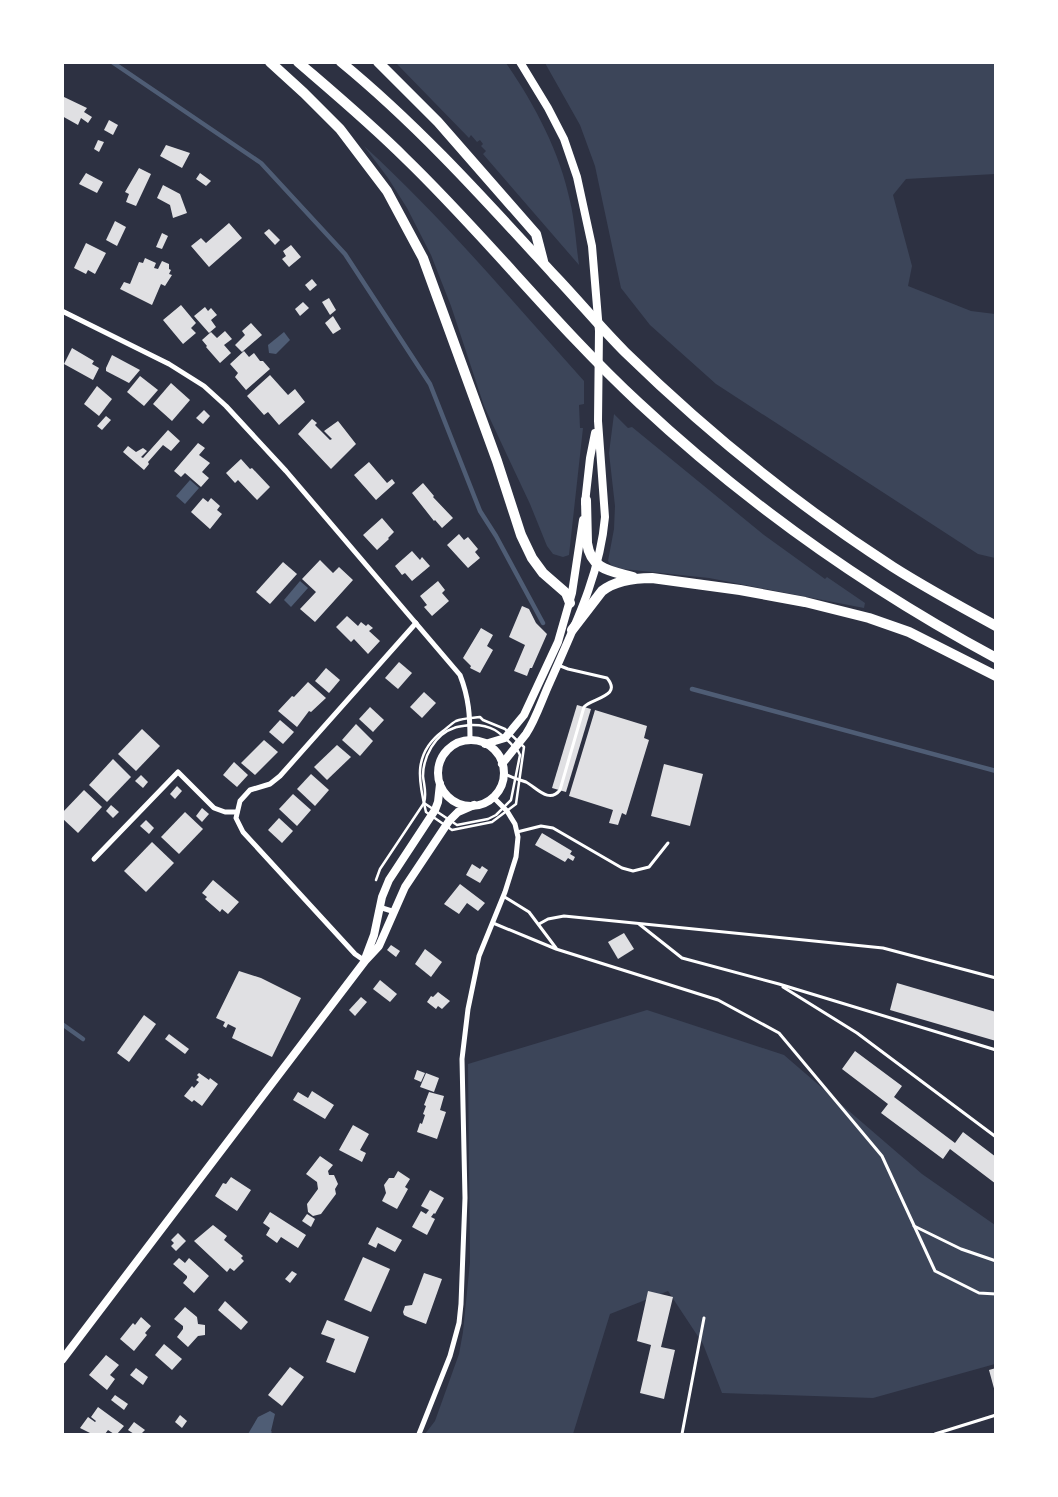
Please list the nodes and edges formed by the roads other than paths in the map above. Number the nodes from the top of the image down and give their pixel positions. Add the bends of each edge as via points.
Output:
1 (270, 62) edge
2 (298, 62) edge
3 (341, 62) edge
4 (378, 62) edge
5 (520, 62) edge
6 (544, 264) junction
7 (62, 311) edge
8 (598, 421) junction
9 (586, 500) junction
10 (597, 564) junction
11 (638, 578) junction
12 (570, 603) junction
13 (416, 623) junction
14 (996, 626) edge
15 (572, 630) junction
16 (996, 658) edge
17 (557, 665) junction
18 (996, 676) edge
19 (470, 740) junction
20 (485, 744) junction
21 (502, 764) junction
22 (504, 773) junction
23 (440, 784) junction
24 (493, 797) junction
25 (474, 805) junction
26 (237, 812) junction
27 (517, 832) junction
28 (668, 843) dead end
29 (94, 859) dead end
30 (503, 896) junction
31 (379, 907) junction
32 (395, 912) junction
33 (492, 923) junction
34 (539, 924) junction
35 (639, 924) junction
36 (556, 949) junction
37 (364, 961) junction
38 (996, 978) edge
39 (778, 984) junction
40 (996, 1050) edge
41 (996, 1137) edge
42 (914, 1226) junction
43 (996, 1261) edge
44 (996, 1294) edge
45 (704, 1318) dead end
46 (62, 1360) edge
47 (996, 1415) edge
48 (419, 1434) edge
49 (682, 1434) edge
50 (935, 1434) edge

1 - 12 highway via 340,129 387,191 423,258 521,535 532,558 543,573 566,593
2 - 16 highway via 405,158 623,387 727,480 881,592
3 - 6 highway via 424,137
4 - 6 highway via 438,122 536,234
5 - 8 street via 564,139 577,177 592,246 599,331
6 - 14 highway via 624,351 745,459 893,567
7 - 13 street via 169,364 204,386 286,471
8 - 9 street
8 - 10 street via 605,517
9 - 10 highway via 588,550
9 - 12 street
10 - 11 highway via 606,570
10 - 15 street
11 - 15 highway via 622,581 602,591
11 - 18 highway via 740,590 869,618 909,632
12 - 20 street via 558,642 524,715 510,734
13 - 19 street via 460,676 467,692
13 - 26 street via 280,776 270,784 250,790 240,801
15 - 17 street
17 - 21 street via 533,720
17 - 22 lane via 607,678 611,683 610,693 584,707 557,794 544,795
19 - 20 street
19 - 23 street via 451,746 444,754 439,763
20 - 21 street via 498,754
21 - 22 street
22 - 24 street via 499,790
23 - 25 street via 454,800 463,805
23 - 31 street via 438,802 388,880
24 - 25 street
24 - 27 street via 512,817
25 - 32 street via 458,812 445,826 406,887
26 - 29 street via 214,808 178,772
26 - 37 street via 236,818 243,832
27 - 28 lane via 541,826 553,828 622,868 634,871 649,867
27 - 30 street via 514,865
30 - 33 street
30 - 34 lane via 524,909
31 - 32 street
31 - 37 street via 374,935
32 - 37 street via 379,946
33 - 36 lane
33 - 48 street via 478,961 463,1042 465,1198 463,1284 458,1323 450,1356
34 - 35 lane via 564,916
34 - 36 lane
35 - 38 lane via 882,948
35 - 39 lane via 682,958
36 - 42 lane via 718,1000 779,1033 882,1156
37 - 46 street
39 - 40 lane
39 - 41 lane via 857,1033
42 - 43 lane
42 - 44 lane via 935,1271 978,1293
45 - 49 lane
47 - 50 lane

